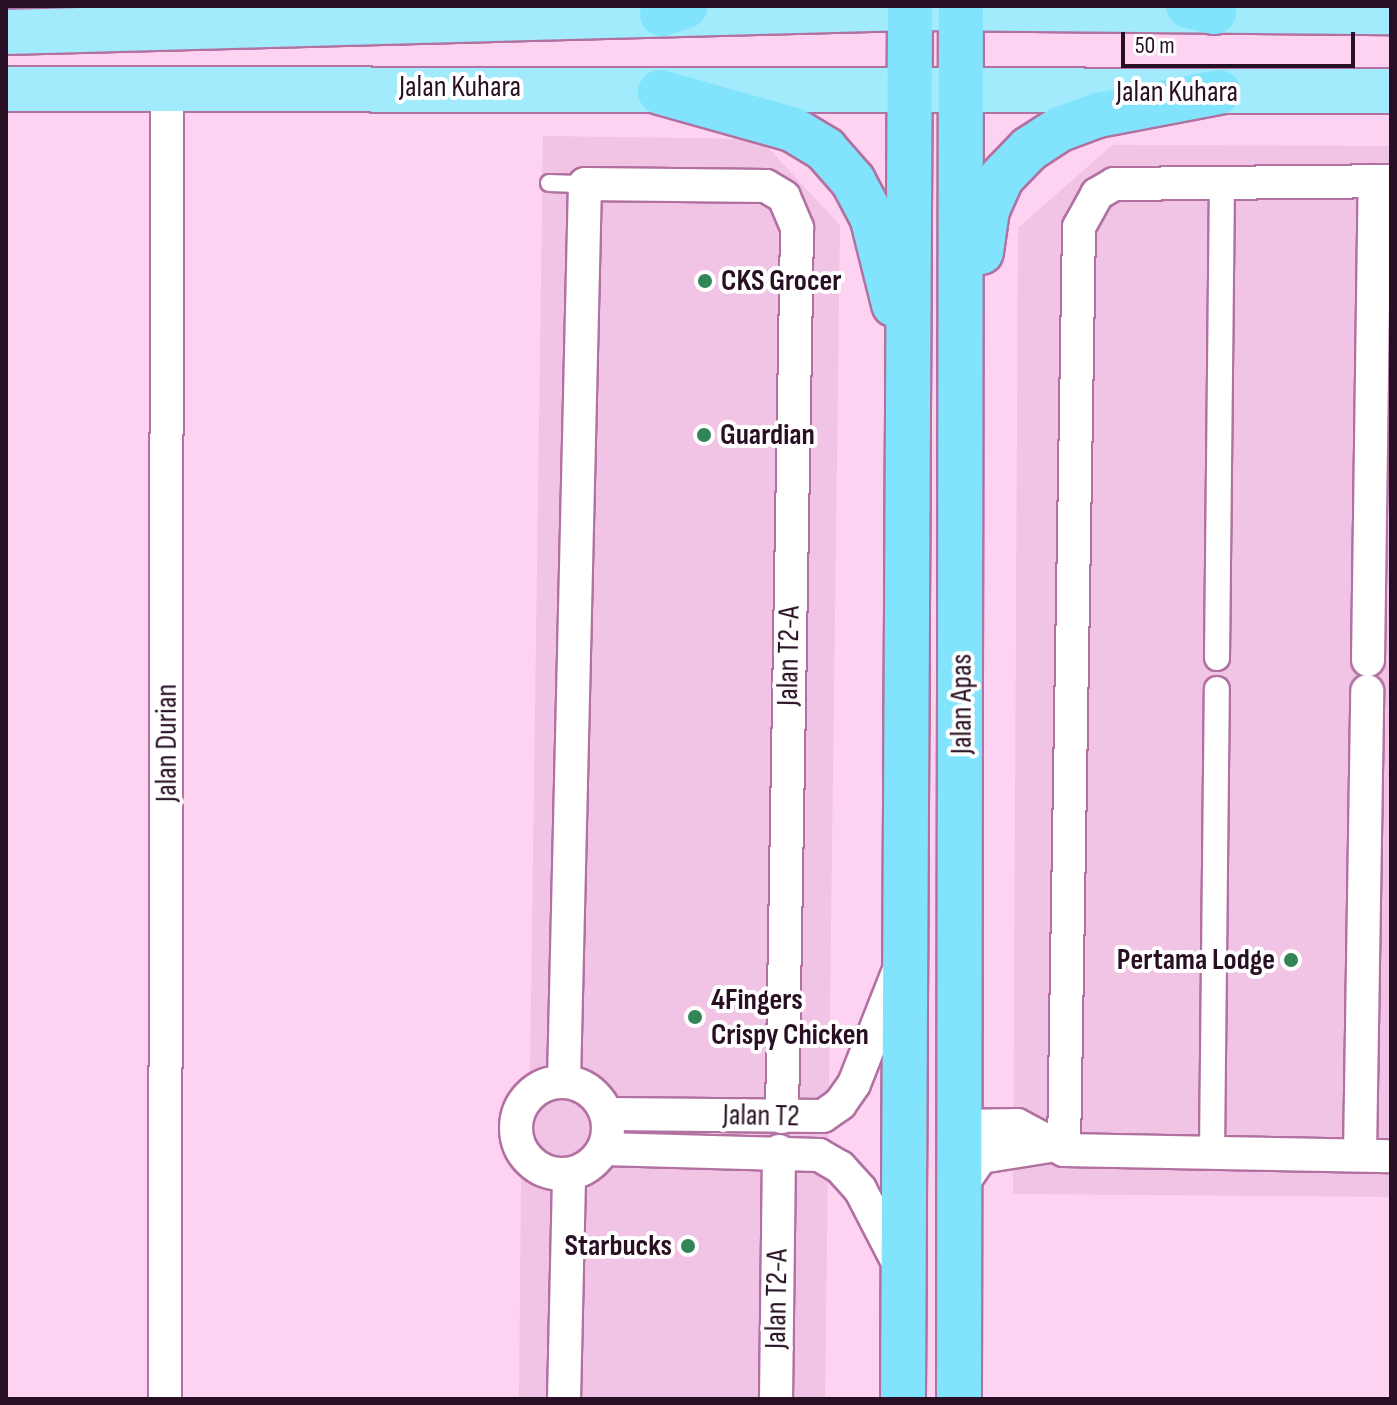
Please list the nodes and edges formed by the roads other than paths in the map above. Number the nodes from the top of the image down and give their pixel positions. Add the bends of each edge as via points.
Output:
1 (910, 7) edge
2 (961, 7) edge
3 (1201, 9) edge
4 (674, 10) edge
5 (1391, 12) edge
6 (370, 13) edge
7 (107, 18) edge
8 (6, 32) edge
9 (167, 87) junction
10 (6, 89) edge
11 (1391, 91) edge
12 (660, 92) junction
13 (1219, 92) junction
14 (914, 93) junction
15 (964, 93) junction
16 (1222, 181) junction
17 (1383, 181) edge
18 (549, 183) dead end
19 (585, 184) junction
20 (911, 389) junction
21 (963, 389) junction
22 (1217, 658) dead end
23 (1217, 689) dead end
24 (907, 951) junction
25 (564, 1081) junction
26 (607, 1114) junction
27 (782, 1117) junction
28 (961, 1126) junction
29 (1057, 1148) junction
30 (604, 1149) junction
31 (779, 1151) junction
32 (1212, 1152) junction
33 (1376, 1155) edge
34 (569, 1174) junction
35 (960, 1187) junction
36 (904, 1275) junction
37 (903, 1342) junction
38 (165, 1399) edge
39 (564, 1399) edge
40 (776, 1399) edge
41 (903, 1399) edge
42 (959, 1399) edge

1 - 2 main road
1 - 4 main road
1 - 14 highway, Jalan Apas
2 - 3 main road
2 - 15 highway, Jalan Apas
3 - 5 main road
4 - 6 main road
6 - 7 main road
7 - 8 main road
9 - 10 main road, Jalan Kuhara
9 - 12 main road, Jalan Kuhara
9 - 38 street, Jalan Durian
11 - 13 main road, Jalan Kuhara
12 - 14 main road, Jalan Kuhara
12 - 20 highway via 792,129 825,149 853,181 883,250
13 - 15 main road, Jalan Kuhara
13 - 21 highway via 1098,115 1060,129 1029,149 1001,178 987,210
14 - 15 main road, Jalan Kuhara
14 - 20 highway, Jalan Apas
15 - 21 highway, Jalan Apas
16 - 17 street
16 - 22 street
16 - 29 street via 1114,184 1097,194 1079,227
17 - 33 street via 1368,675
18 - 19 lane
19 - 25 street
19 - 27 street, Jalan T2-A via 766,186 784,197 797,228
20 - 24 highway, Jalan Apas
21 - 28 highway, Jalan Apas
23 - 32 street
24 - 27 street, Jalan T2 via 854,1084 840,1104 823,1116
24 - 36 highway, Jalan Apas
25 - 26 street via 591,1091
25 - 34 street via 535,1090 518,1115 516,1130 527,1159 539,1169
26 - 27 street, Jalan T2
26 - 30 street
28 - 29 street via 1017,1125
28 - 35 highway, Jalan Apas
28 - 37 highway via 947,1132 928,1157 922,1281
29 - 32 street
29 - 35 street via 981,1157
30 - 31 street, Jalan T2
30 - 34 street via 583,1170
31 - 36 street, Jalan T2 via 819,1155 840,1167 860,1189
31 - 40 street, Jalan T2-A
32 - 33 street
34 - 39 street
35 - 42 highway, Jalan Apas
36 - 37 highway, Jalan Apas
37 - 41 highway, Jalan Apas

